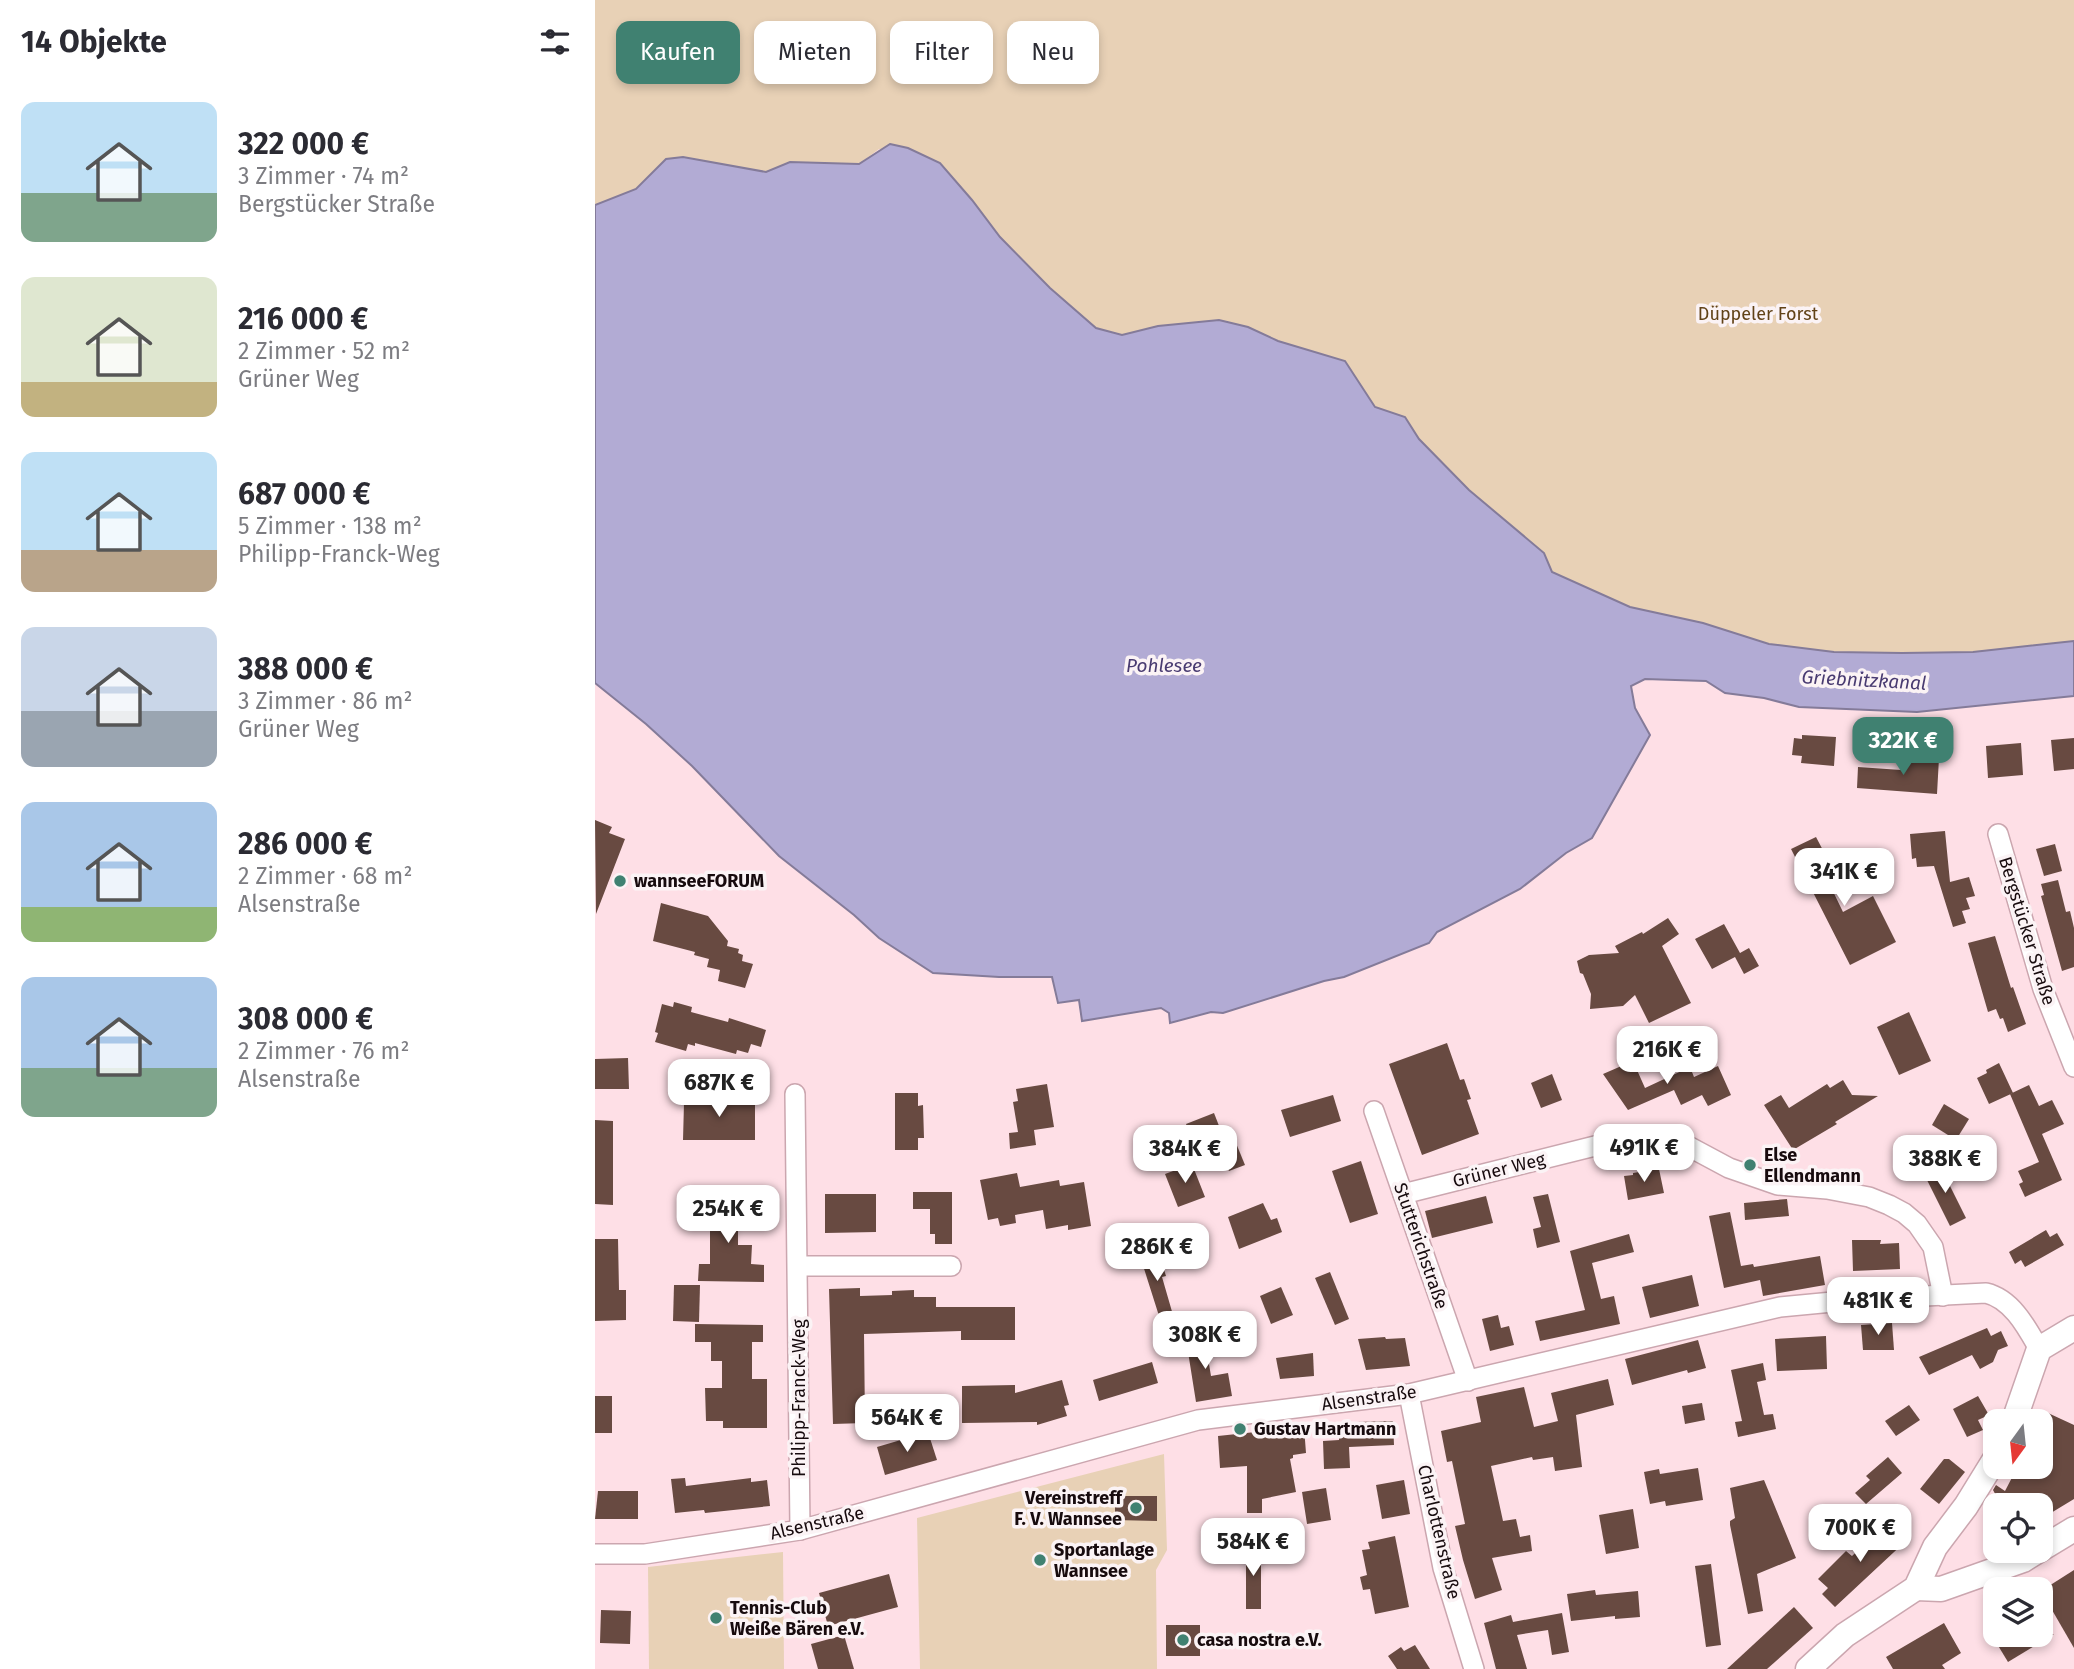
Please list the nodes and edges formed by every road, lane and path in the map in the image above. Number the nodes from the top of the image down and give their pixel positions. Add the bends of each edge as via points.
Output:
1 (1998, 834) dead end
2 (2074, 1067) edge
3 (795, 1094) dead end
4 (1374, 1111) dead end
5 (1403, 1194) junction
6 (798, 1266) junction
7 (951, 1266) dead end
8 (1943, 1296) junction
9 (2074, 1328) edge
10 (2039, 1349) junction
11 (1468, 1381) junction
12 (1409, 1394) junction
13 (2018, 1409) edge
14 (1983, 1479) edge
15 (2074, 1529) edge
16 (800, 1530) junction
17 (2053, 1542) edge
18 (595, 1554) edge
19 (2015, 1563) edge
20 (1916, 1588) junction
21 (1474, 1669) edge
22 (1808, 1669) edge

1 - 2 street, Bergstücker Straße via 2043,989
3 - 6 street, Philipp-Franck-Weg
4 - 5 street, Stutterichstraße
5 - 8 street, Grüner Weg via 1627,1138 1658,1138 1686,1145 1729,1168 1779,1185 1869,1197 1905,1213 1933,1247
5 - 11 street, Stutterichstraße
6 - 7 street
6 - 16 street, Philipp-Franck-Weg
8 - 10 street, Alsenstraße via 1997,1296 2027,1328
8 - 11 street, Alsenstraße via 1780,1307
9 - 10 street
10 - 13 street
11 - 12 street, Alsenstraße
12 - 16 street, Alsenstraße via 1198,1420
12 - 21 street, Charlottenstraße via 1443,1568
14 - 20 street via 1935,1547
15 - 17 street
16 - 18 street, Alsenstraße via 645,1555
19 - 20 street via 1941,1589
20 - 22 street via 1845,1635

